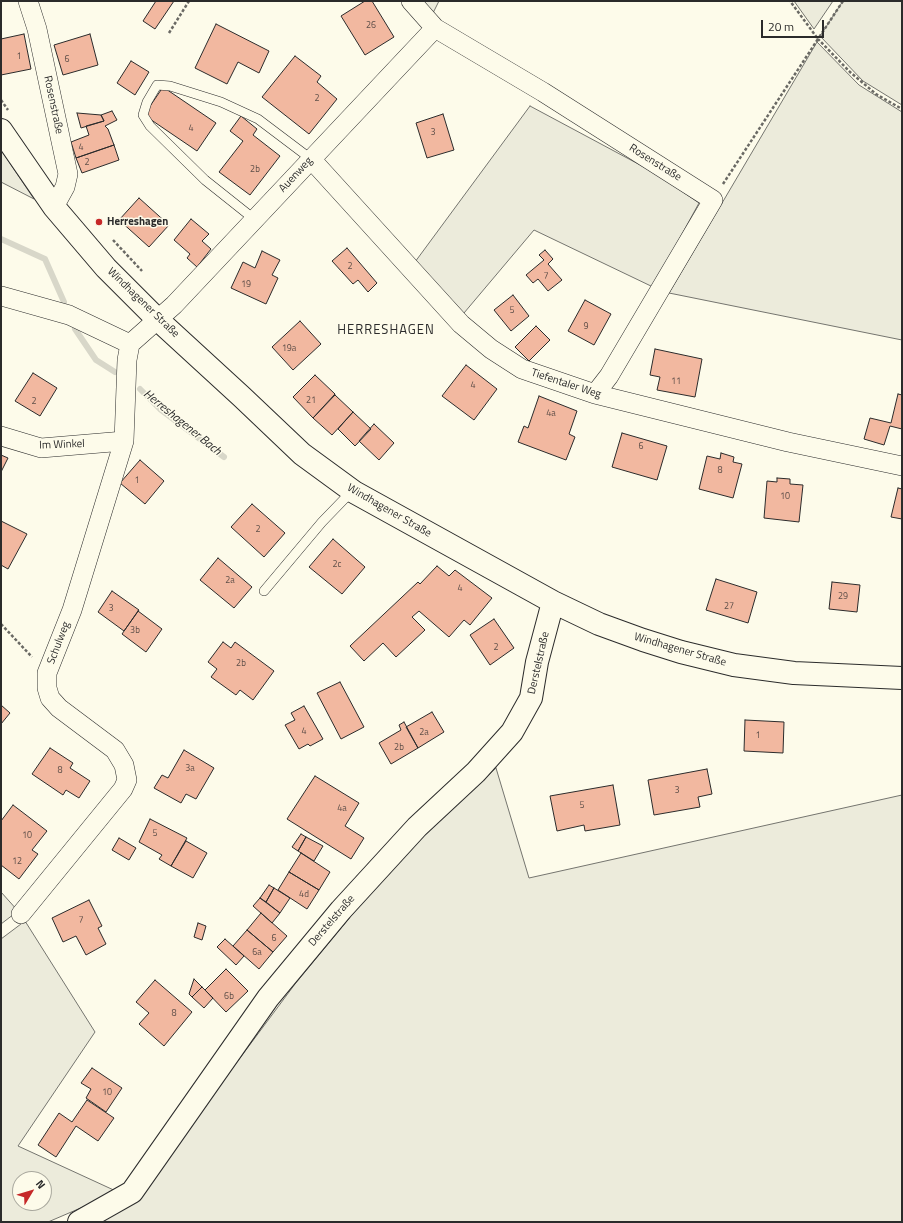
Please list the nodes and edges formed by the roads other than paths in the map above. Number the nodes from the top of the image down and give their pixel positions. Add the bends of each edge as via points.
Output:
1 (28, 1) edge
2 (411, 1) edge
3 (435, 28) junction
4 (5, 121) edge
5 (311, 159) junction
6 (54, 207) junction
7 (254, 219) junction
8 (1, 296) edge
9 (156, 319) junction
10 (130, 344) junction
11 (595, 394) junction
12 (1, 436) edge
13 (124, 441) junction
14 (902, 466) edge
15 (352, 491) junction
16 (264, 591) dead end
17 (553, 602) junction
18 (902, 678) edge
19 (21, 914) dead end
20 (79, 1222) edge

1 - 6 street, Rosenstraße via 37,30 68,174
2 - 3 street, Rosenstraße
3 - 5 street, Auenweg
3 - 11 street, Rosenstraße via 550,96 713,200 609,376
4 - 6 main road, Windhagener Straße
5 - 7 street, Auenweg
5 - 7 lane via 258,119 221,102 170,86 157,85 143,115 150,126 205,180
5 - 11 street, Tiefentaler Weg via 461,324 491,349 522,369
6 - 9 main road, Windhagener Straße via 106,268
7 - 9 street, Auenweg via 174,305
8 - 10 street via 69,315
9 - 10 street
9 - 15 main road, Windhagener Straße via 302,454
10 - 13 street, Schulweg via 127,360
11 - 14 street, Tiefentaler Weg via 788,442
12 - 13 street, Im Winkel via 41,448
13 - 19 street, Schulweg via 72,610 47,673 47,688 50,698 60,708 114,750 124,765 127,780 123,789
15 - 16 lane via 322,522
15 - 17 main road, Windhagener Straße
17 - 18 main road, Windhagener Straße via 599,624 643,640 734,665 794,673
17 - 20 main road, Derstelstraße via 537,662 531,698 512,732 476,772 417,827 356,893 268,998 132,1192

